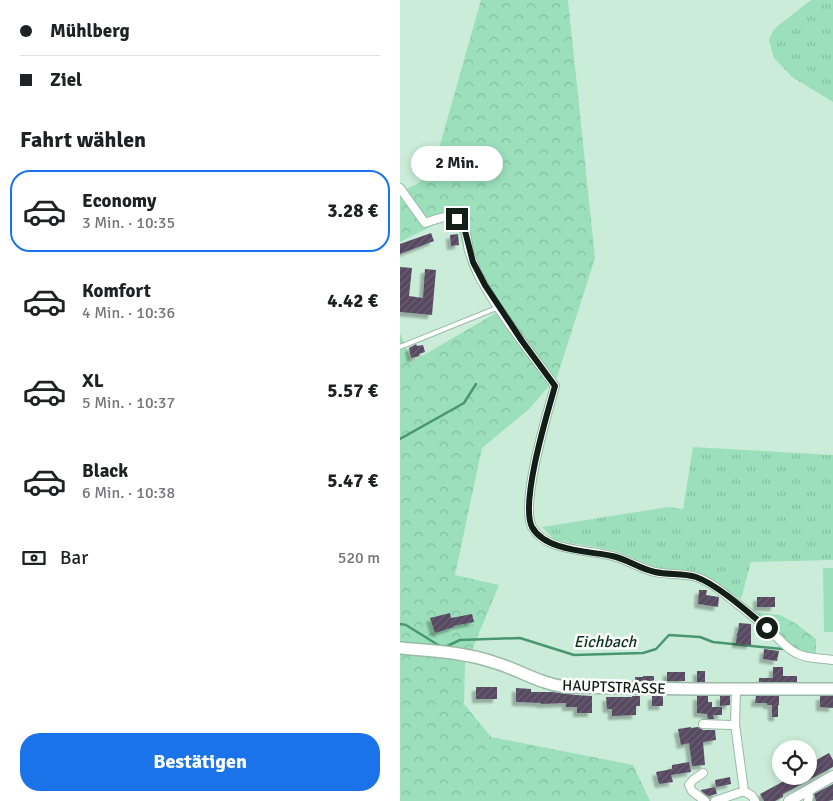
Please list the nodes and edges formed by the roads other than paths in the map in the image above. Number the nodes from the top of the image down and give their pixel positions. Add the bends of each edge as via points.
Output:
1 (400, 188) edge
2 (499, 307) junction
3 (400, 346) edge
4 (400, 648) edge
5 (833, 660) edge
6 (736, 688) junction
7 (833, 689) edge
8 (703, 724) dead end
9 (735, 724) junction
10 (703, 773) dead end
11 (833, 776) edge
12 (744, 792) junction
13 (808, 796) edge
14 (705, 801) edge
15 (715, 801) edge
16 (756, 801) edge
17 (788, 801) edge

1 - 2 street via 425,223 449,216 461,222 478,274
2 - 3 lane
2 - 5 street via 555,386 529,499 531,525 535,531 553,544 613,556 654,572 697,578 728,596 796,654
4 - 6 main road, HAUPTSTRASSE via 466,655 566,687
6 - 7 main road, HAUPTSTRASSE
6 - 9 street
8 - 9 street
9 - 12 street
10 - 14 street via 690,785
11 - 13 street
12 - 15 street
12 - 16 street
13 - 17 street

